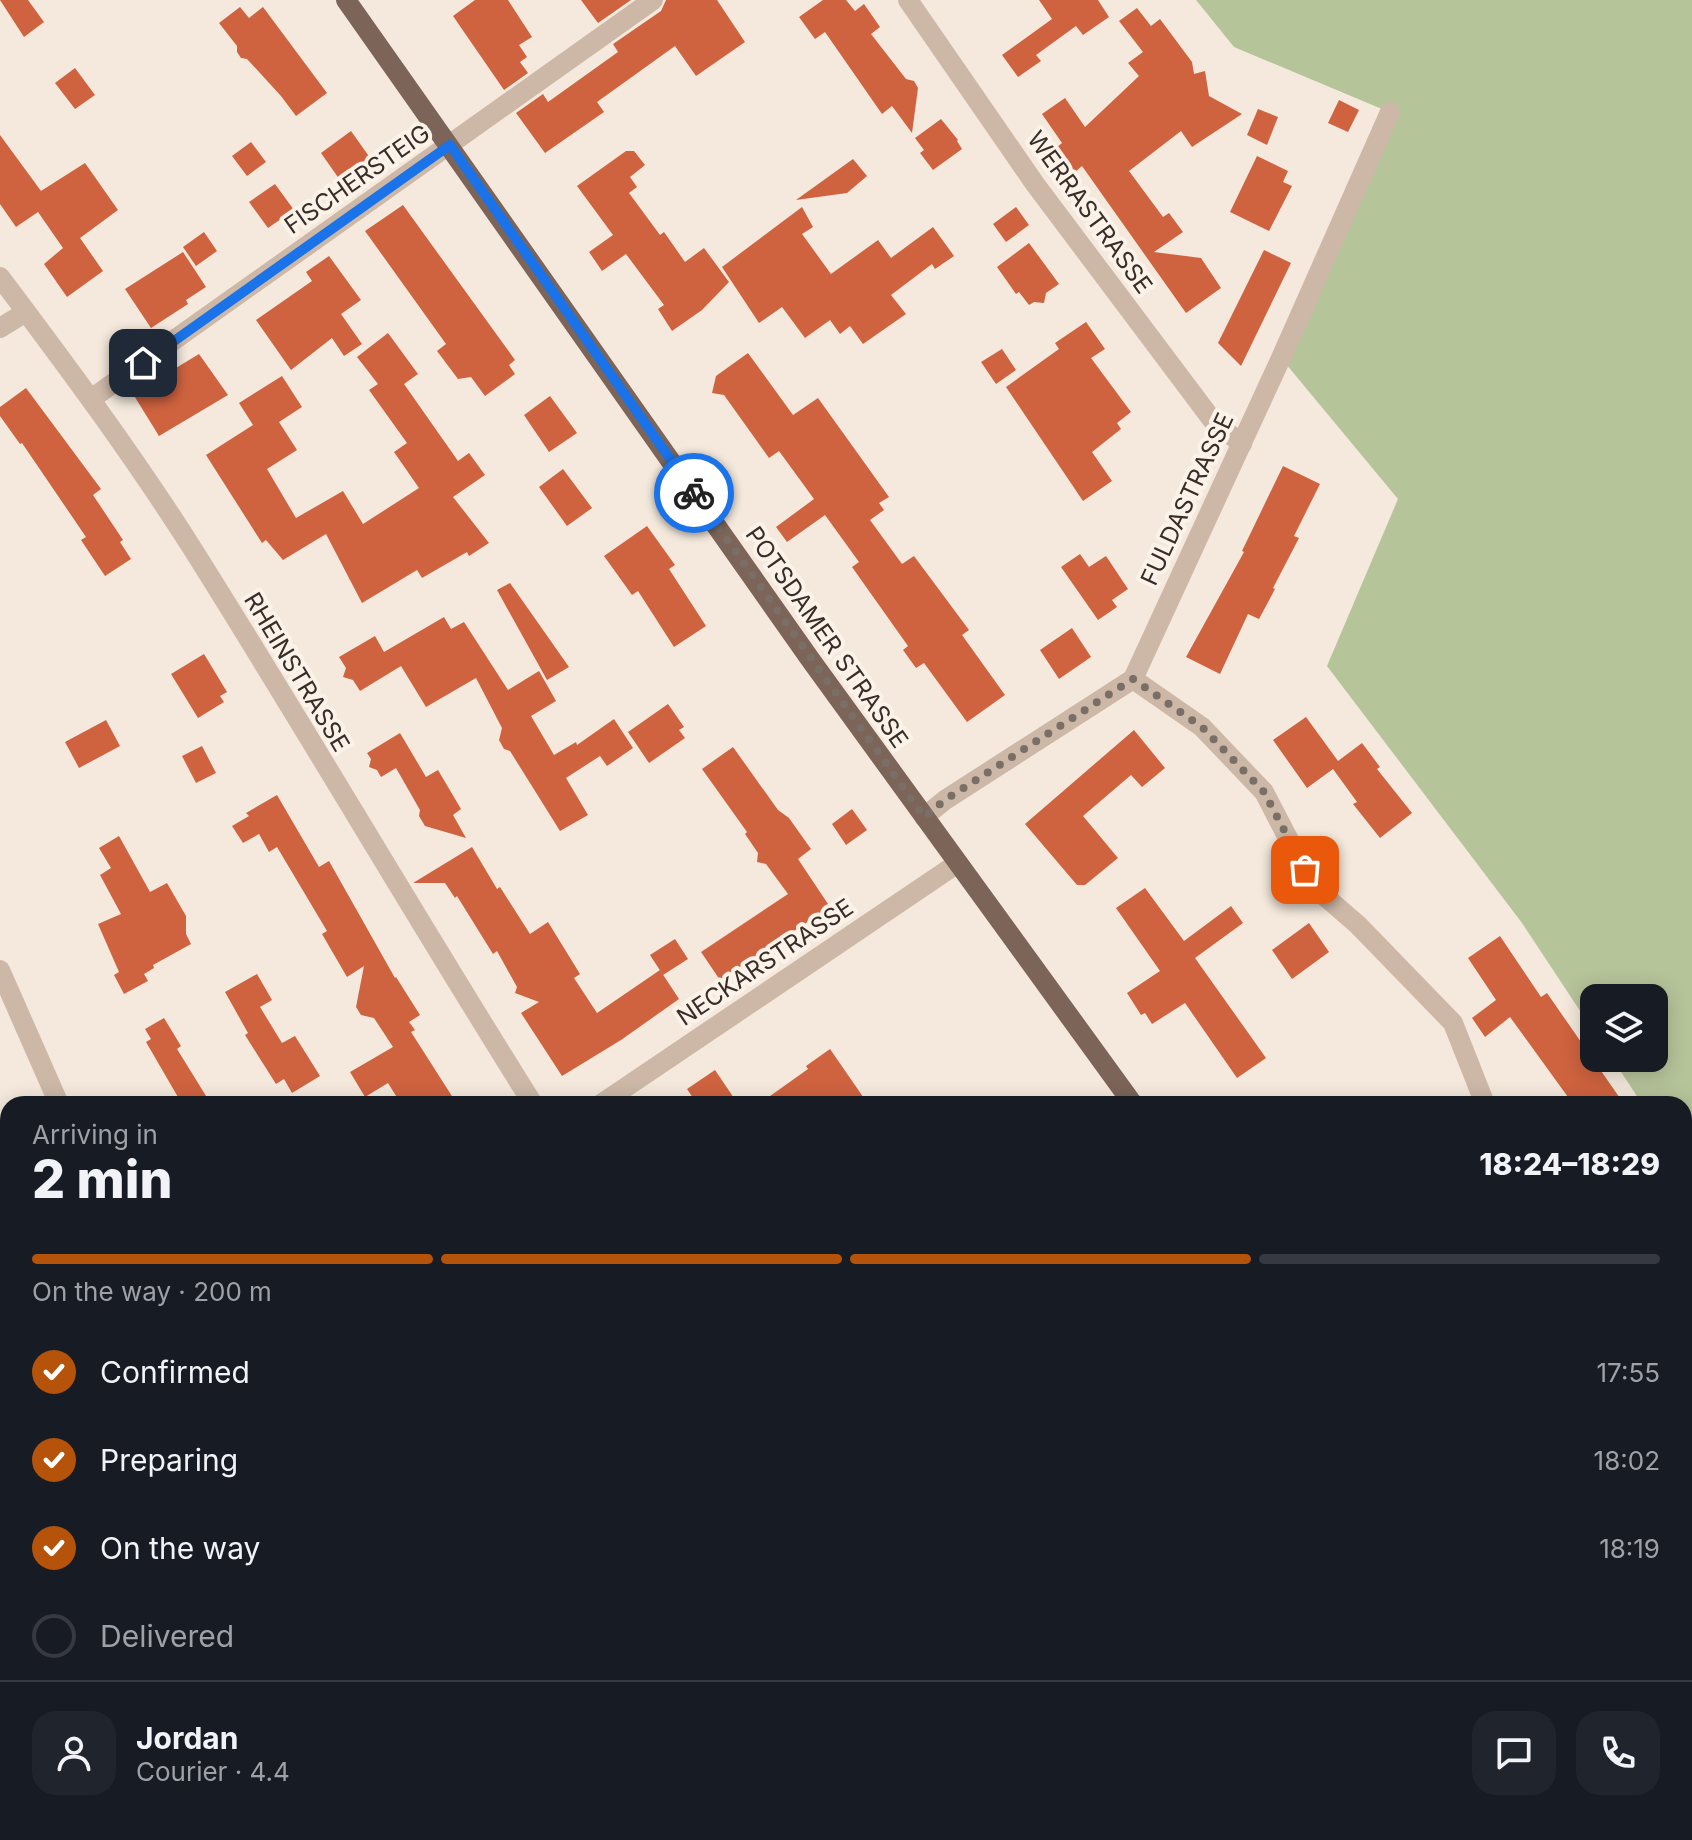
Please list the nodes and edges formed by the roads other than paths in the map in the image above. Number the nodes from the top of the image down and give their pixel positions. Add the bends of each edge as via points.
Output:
1 (346, 0) edge
2 (653, 0) edge
3 (908, 0) edge
4 (1390, 112) dead end
5 (450, 145) junction
6 (0, 277) edge
7 (26, 312) junction
8 (0, 328) edge
9 (91, 399) junction
10 (1242, 444) junction
11 (1133, 679) junction
12 (924, 817) junction
13 (958, 863) junction
14 (0, 970) edge
15 (55, 1096) edge
16 (528, 1096) edge
17 (613, 1096) edge
18 (1127, 1096) edge
19 (1482, 1096) edge

1 - 5 main road, POTSDAMER STRASSE
2 - 5 street, FISCHERSTEIG
3 - 10 street, WERRASTRASSE via 1035,184 1213,421
4 - 10 street, FULDASTRASSE
5 - 9 street, FISCHERSTEIG
5 - 12 main road, POTSDAMER STRASSE
6 - 7 street, RHEINSTRASSE
7 - 8 street
7 - 9 street, RHEINSTRASSE
9 - 16 street, RHEINSTRASSE via 191,547
10 - 11 street, FULDASTRASSE
11 - 12 street
11 - 19 street via 1202,727 1264,792 1313,886 1453,1023
12 - 13 main road, POTSDAMER STRASSE
13 - 17 street, NECKARSTRASSE
13 - 18 main road, POTSDAMER STRASSE
14 - 15 street

